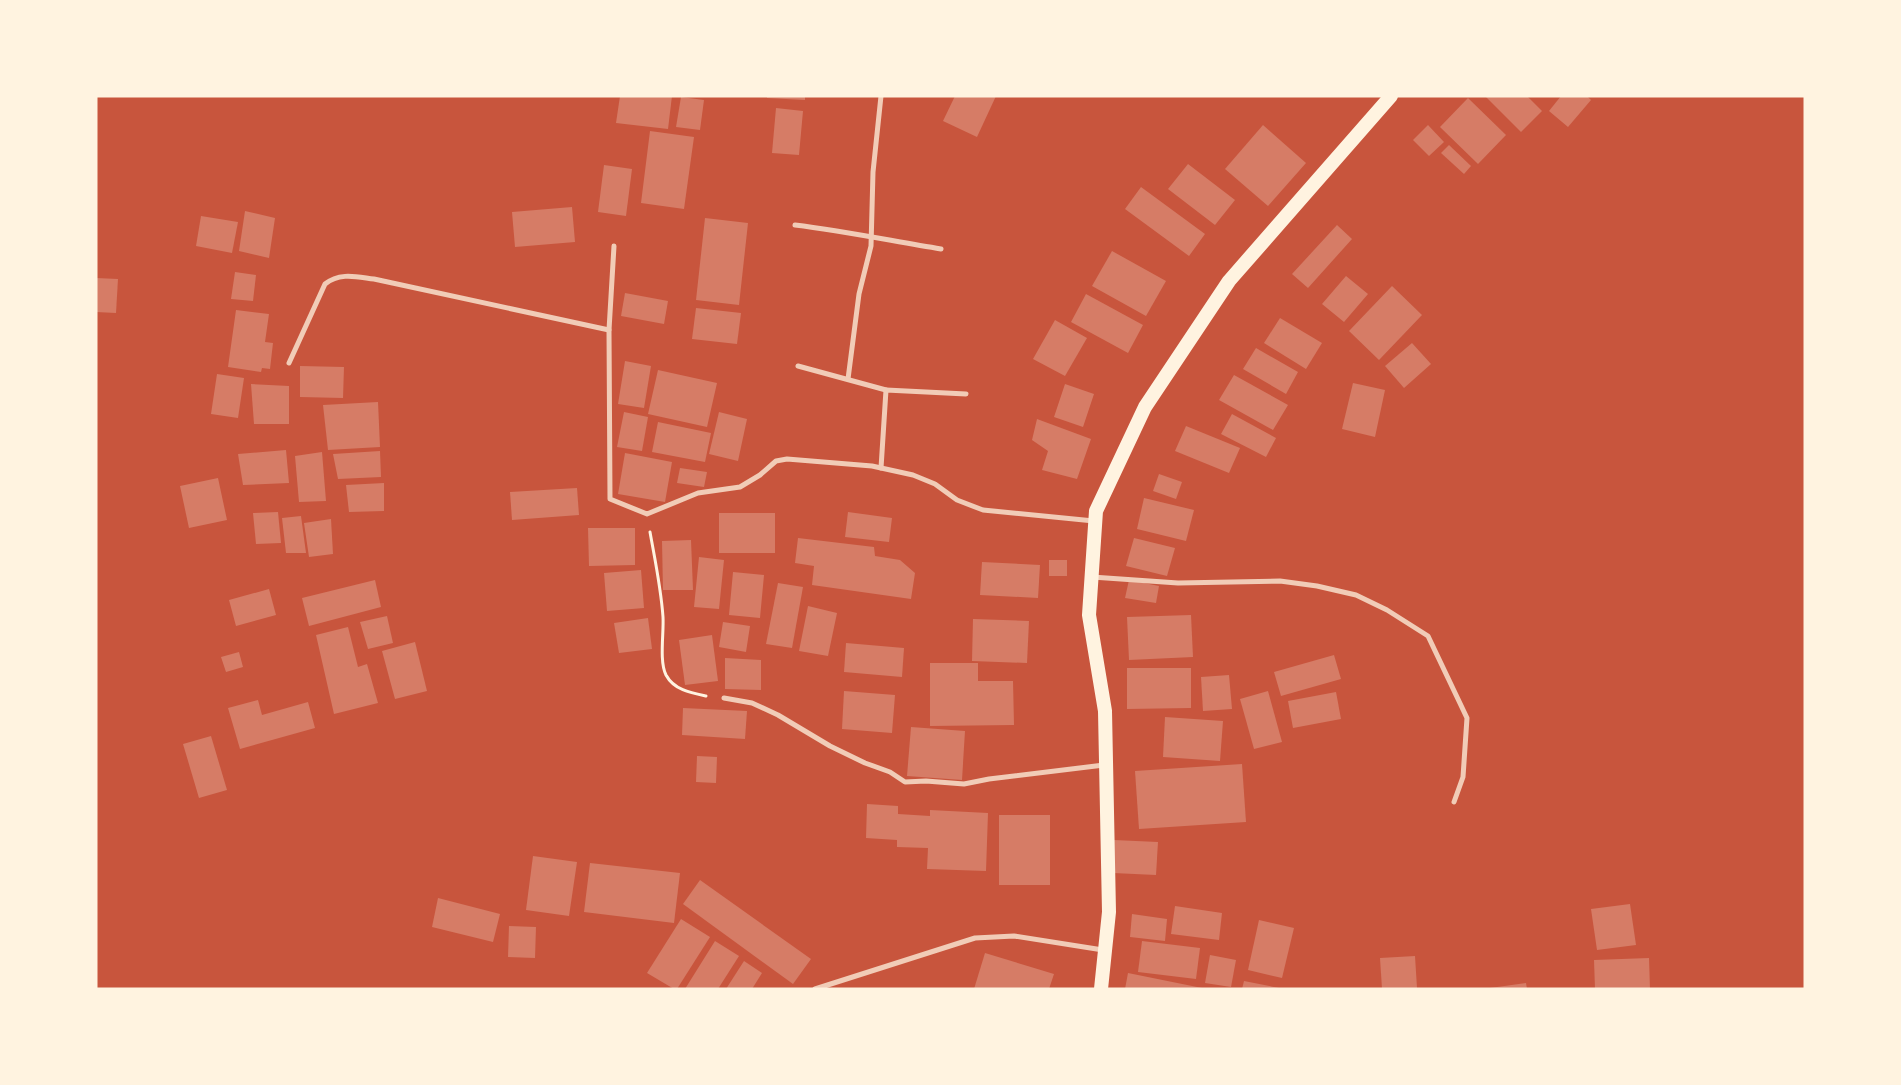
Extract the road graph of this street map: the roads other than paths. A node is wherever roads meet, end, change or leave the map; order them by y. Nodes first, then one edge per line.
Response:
1 (881, 96) edge
2 (1391, 96) edge
3 (795, 225) dead end
4 (871, 237) junction
5 (614, 246) dead end
6 (941, 249) dead end
7 (609, 330) junction
8 (288, 363) dead end
9 (798, 366) dead end
10 (848, 379) junction
11 (886, 390) junction
12 (966, 394) dead end
13 (881, 468) junction
14 (1095, 521) junction
15 (1092, 577) junction
16 (724, 698) road end
17 (1107, 764) junction
18 (1454, 802) dead end
19 (1106, 950) junction
20 (815, 989) edge
21 (1101, 989) edge

1 - 4 street
2 - 14 highway
3 - 4 street
4 - 6 street
4 - 10 street
5 - 7 street
7 - 8 street
7 - 13 street
9 - 10 street
10 - 11 street
11 - 12 street
11 - 13 street
13 - 14 street
14 - 15 highway
15 - 17 highway
15 - 18 street
16 - 17 street
17 - 19 highway
19 - 20 street
19 - 21 highway

